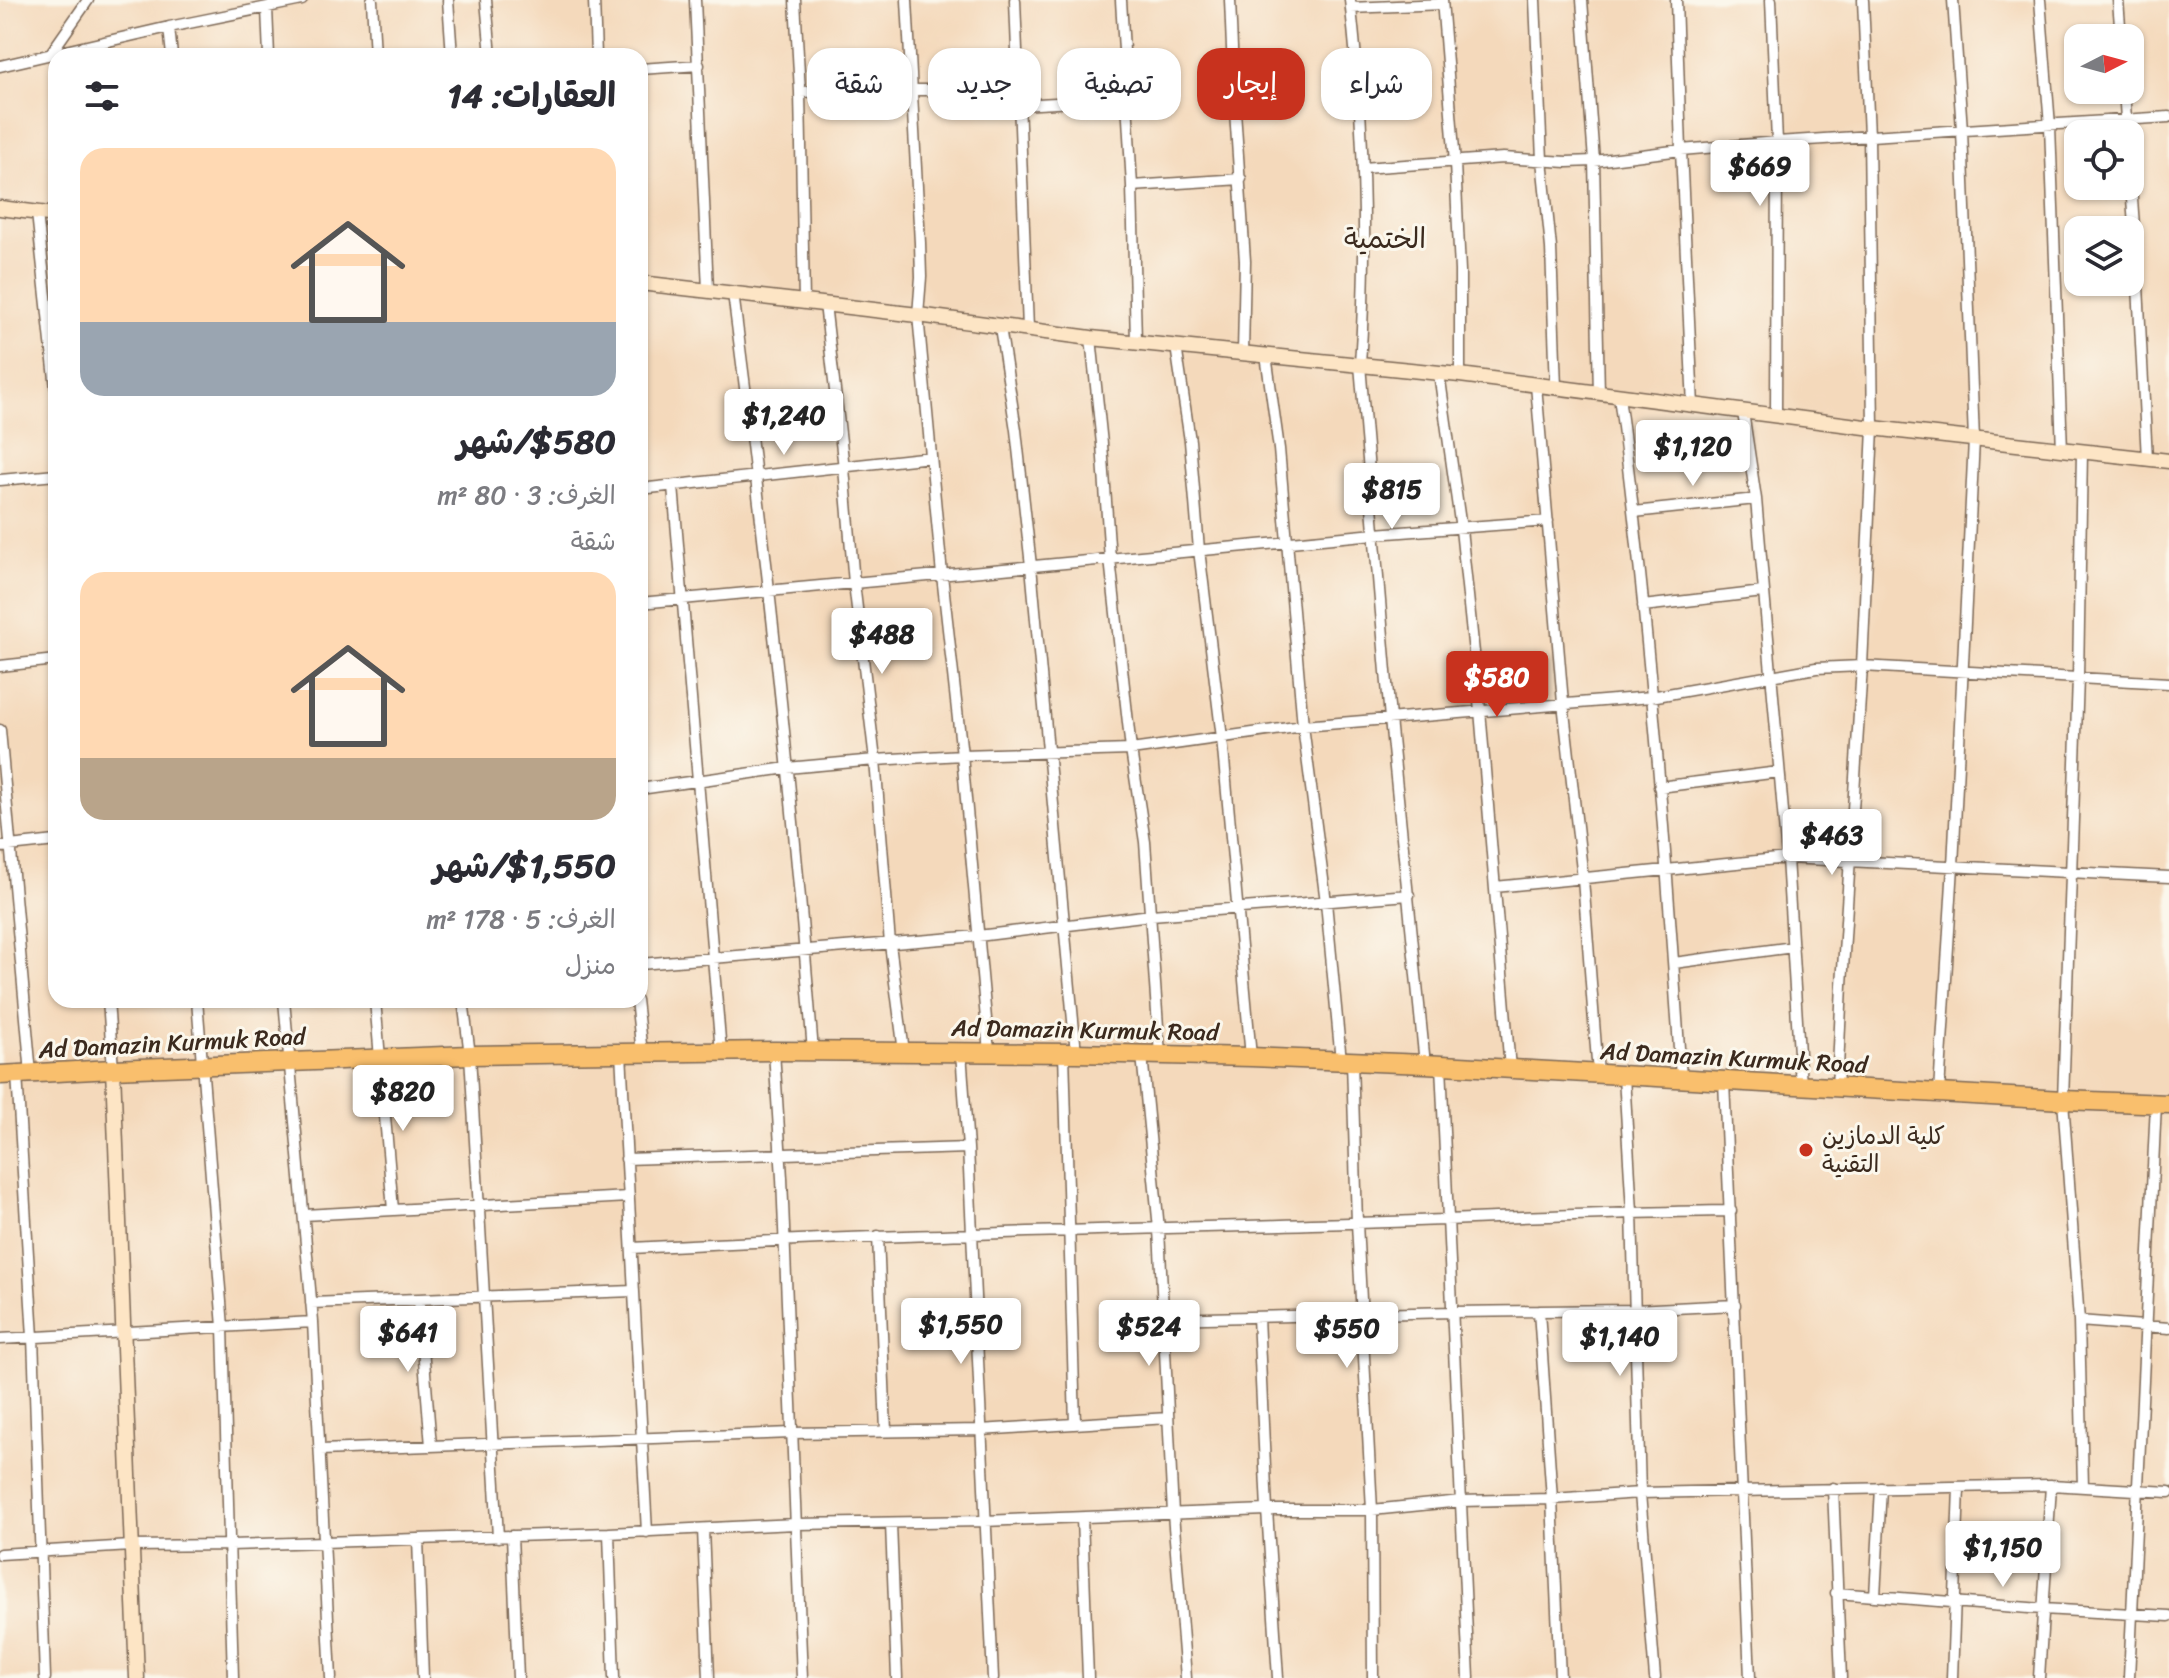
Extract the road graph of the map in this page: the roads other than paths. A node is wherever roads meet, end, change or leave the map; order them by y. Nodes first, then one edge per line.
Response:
1 (88, 0) edge
2 (302, 0) edge
3 (372, 0) edge
4 (448, 0) edge
5 (486, 0) edge
6 (594, 0) edge
7 (695, 0) edge
8 (795, 0) edge
9 (907, 0) edge
10 (1015, 0) edge
11 (1121, 0) edge
12 (1230, 0) edge
13 (1535, 0) edge
14 (1582, 0) edge
15 (1676, 0) edge
16 (1771, 0) edge
17 (1863, 0) edge
18 (1953, 0) edge
19 (2040, 0) edge
20 (2118, 0) edge
21 (286, 2) edge
22 (1442, 2) edge
23 (1351, 4) edge
24 (267, 8) junction
25 (2120, 24) edge
26 (169, 27) junction
27 (54, 48) edge
28 (93, 48) edge
29 (171, 48) edge
30 (269, 48) edge
31 (375, 48) edge
32 (451, 48) edge
33 (490, 48) edge
34 (596, 48) edge
35 (910, 48) edge
36 (1017, 48) edge
37 (1124, 48) edge
38 (48, 54) edge
39 (699, 65) junction
40 (0, 66) edge
41 (648, 68) edge
42 (912, 91) joint
43 (928, 91) edge
44 (800, 92) junction
45 (807, 92) edge
46 (2125, 104) edge
47 (2169, 117) edge
48 (2126, 119) junction
49 (1021, 120) edge
50 (1129, 120) edge
51 (2050, 126) junction
52 (1962, 130) junction
53 (1869, 136) junction
54 (1777, 142) junction
55 (1681, 150) junction
56 (1542, 160) junction
57 (1594, 161) junction
58 (1455, 163) junction
59 (1363, 168) junction
60 (1241, 179) junction
61 (1132, 186) junction
62 (2132, 200) edge
63 (0, 208) edge
64 (37, 213) junction
65 (48, 214) edge
66 (648, 284) edge
67 (708, 290) junction
68 (733, 293) junction
69 (804, 302) junction
70 (825, 304) junction
71 (48, 314) edge
72 (918, 315) junction
73 (1000, 327) junction
74 (1028, 329) junction
75 (1091, 338) junction
76 (1136, 341) junction
77 (1176, 346) junction
78 (1243, 353) junction
79 (1266, 355) junction
80 (1360, 365) junction
81 (1439, 373) junction
82 (1460, 375) junction
83 (1536, 385) junction
84 (1556, 388) junction
85 (1599, 394) junction
86 (1619, 396) junction
87 (1693, 406) junction
88 (1743, 412) junction
89 (1776, 415) junction
90 (1873, 428) junction
91 (1974, 440) junction
92 (2062, 450) junction
93 (2082, 452) junction
94 (931, 457) junction
95 (2147, 459) junction
96 (2169, 461) edge
97 (844, 468) junction
98 (48, 476) edge
99 (757, 477) junction
100 (0, 480) edge
101 (673, 486) junction
102 (648, 488) edge
103 (1756, 499) junction
104 (1634, 512) junction
105 (1548, 521) junction
106 (1461, 529) junction
107 (1375, 534) junction
108 (1287, 543) junction
109 (1199, 550) junction
110 (1110, 559) junction
111 (1031, 566) junction
112 (942, 575) junction
113 (854, 583) junction
114 (769, 591) junction
115 (1763, 592) junction
116 (683, 599) junction
117 (648, 602) edge
118 (1643, 606) junction
119 (48, 661) edge
120 (0, 666) edge
121 (1862, 666) junction
122 (1963, 671) junction
123 (1770, 677) junction
124 (2078, 678) junction
125 (2169, 683) edge
126 (1651, 697) junction
127 (1563, 703) junction
128 (1480, 710) junction
129 (1390, 719) junction
130 (1303, 726) junction
131 (0, 730) edge
132 (1222, 738) junction
133 (1131, 750) junction
134 (1048, 752) junction
135 (962, 755) junction
136 (875, 760) junction
137 (787, 768) junction
138 (1779, 772) junction
139 (699, 781) junction
140 (1659, 787) junction
141 (648, 788) edge
142 (48, 842) edge
143 (5, 847) edge
144 (1787, 858) junction
145 (1850, 861) junction
146 (1953, 866) junction
147 (1667, 869) junction
148 (2071, 873) junction
149 (2169, 877) edge
150 (1583, 879) junction
151 (1495, 887) junction
152 (1409, 895) junction
153 (1326, 902) junction
154 (1237, 909) junction
155 (1151, 915) junction
156 (1064, 927) junction
157 (978, 936) junction
158 (890, 944) junction
159 (1793, 947) junction
160 (805, 951) junction
161 (714, 958) junction
162 (648, 963) edge
163 (1674, 963) junction
164 (109, 1008) edge
165 (198, 1008) edge
166 (285, 1008) edge
167 (376, 1008) edge
168 (464, 1008) edge
169 (637, 1008) edge
170 (774, 1051) junction
171 (721, 1052) junction
172 (813, 1052) junction
173 (904, 1052) junction
174 (961, 1052) junction
175 (989, 1052) junction
176 (621, 1053) junction
177 (642, 1053) junction
178 (1070, 1053) junction
179 (470, 1055) junction
180 (1151, 1055) junction
181 (1251, 1057) junction
182 (379, 1059) junction
183 (1347, 1061) junction
184 (290, 1062) junction
185 (1433, 1064) junction
186 (202, 1065) junction
187 (113, 1069) junction
188 (1510, 1069) junction
189 (1598, 1074) junction
190 (16, 1075) edge
191 (1624, 1076) junction
192 (1681, 1078) junction
193 (1724, 1081) junction
194 (1801, 1086) junction
195 (1837, 1088) junction
196 (1939, 1092) junction
197 (2063, 1100) junction
198 (2163, 1104) edge
199 (968, 1148) junction
200 (781, 1154) junction
201 (626, 1159) junction
202 (628, 1197) junction
203 (479, 1205) junction
204 (393, 1210) junction
205 (1731, 1211) junction
206 (1632, 1212) junction
207 (304, 1215) junction
208 (1449, 1221) junction
209 (1357, 1223) junction
210 (1159, 1229) junction
211 (1071, 1230) junction
212 (972, 1232) junction
213 (878, 1236) junction
214 (784, 1240) junction
215 (632, 1248) junction
216 (634, 1291) junction
217 (484, 1297) junction
218 (419, 1299) junction
219 (311, 1303) junction
220 (1735, 1305) junction
221 (1634, 1310) junction
222 (1539, 1311) junction
223 (1453, 1312) junction
224 (1361, 1314) junction
225 (1258, 1317) junction
226 (1164, 1319) junction
227 (2079, 1321) junction
228 (313, 1322) junction
229 (2146, 1325) junction
230 (223, 1327) junction
231 (2169, 1328) edge
232 (123, 1333) junction
233 (33, 1337) junction
234 (0, 1339) edge
235 (1168, 1418) junction
236 (1075, 1424) junction
237 (980, 1430) junction
238 (886, 1431) junction
239 (792, 1433) junction
240 (643, 1438) junction
241 (492, 1444) junction
242 (431, 1446) junction
243 (320, 1450) junction
244 (2051, 1485) junction
245 (1959, 1487) junction
246 (2083, 1487) junction
247 (1833, 1488) junction
248 (1881, 1488) junction
249 (1743, 1490) junction
250 (2137, 1491) junction
251 (2169, 1492) edge
252 (1640, 1493) junction
253 (1552, 1499) junction
254 (1461, 1501) junction
255 (1267, 1510) junction
256 (1372, 1510) junction
257 (1173, 1514) junction
258 (1082, 1518) junction
259 (984, 1521) junction
260 (796, 1524) junction
261 (891, 1524) junction
262 (703, 1529) junction
263 (647, 1532) junction
264 (609, 1533) junction
265 (512, 1536) junction
266 (498, 1537) junction
267 (418, 1539) junction
268 (325, 1541) junction
269 (230, 1545) junction
270 (131, 1546) junction
271 (40, 1551) junction
272 (0, 1554) edge
273 (1836, 1593) junction
274 (1875, 1596) junction
275 (1955, 1601) junction
276 (2042, 1609) junction
277 (2131, 1614) junction
278 (2169, 1616) edge
279 (45, 1678) edge
280 (137, 1678) edge
281 (233, 1678) edge
282 (331, 1678) edge
283 (423, 1678) edge
284 (518, 1678) edge
285 (614, 1678) edge
286 (709, 1678) edge
287 (802, 1678) edge
288 (897, 1678) edge
289 (993, 1678) edge
290 (1088, 1678) edge
291 (1186, 1678) edge
292 (1278, 1678) edge
293 (1373, 1678) edge
294 (1469, 1678) edge
295 (1560, 1678) edge
296 (1655, 1678) edge
297 (1750, 1678) edge
298 (1841, 1678) edge
299 (1952, 1678) edge
300 (2039, 1678) edge
301 (2129, 1678) edge

1 - 27 street
2 - 21 street
3 - 31 street
4 - 32 street
5 - 33 street
6 - 34 street
7 - 39 street
8 - 44 street
9 - 35 street
10 - 36 street
11 - 37 street
12 - 60 street
13 - 56 street
14 - 57 street
15 - 55 street
16 - 54 street
17 - 53 street
18 - 52 street
19 - 51 street
20 - 25 street
21 - 24 street
22 - 23 street
22 - 58 street
23 - 59 street
24 - 26 street
24 - 30 street
26 - 28 street
26 - 29 street
38 - 40 street
39 - 41 street
39 - 67 street
42 - 43 street
42 - 72 street
44 - 45 street
44 - 69 street
46 - 48 street
47 - 48 street
48 - 51 street
49 - 74 street
50 - 61 street
51 - 52 street
51 - 92 street
52 - 53 street
52 - 91 street
53 - 54 street
53 - 90 street
54 - 55 street
54 - 89 street
55 - 57 street
55 - 87 street
56 - 57 street
56 - 58 street
56 - 84 street
57 - 85 street
58 - 59 street
58 - 82 street
59 - 80 street
60 - 61 street
60 - 78 street
61 - 76 street
62 - 95 street
63 - 64 street
64 - 65 street
64 - 71 street
66 - 67 street
67 - 68 street
68 - 69 street
68 - 99 street
69 - 70 street
70 - 72 street
70 - 97 street
72 - 73 street
72 - 94 street
73 - 74 street
73 - 111 street
74 - 75 street
75 - 76 street
75 - 110 street
76 - 77 street
77 - 78 street
77 - 109 street
78 - 79 street
79 - 80 street
79 - 108 street
80 - 81 street
80 - 107 street
81 - 82 street
81 - 106 street
82 - 83 street
83 - 84 street
83 - 105 street
84 - 85 street
85 - 86 street
86 - 87 street
86 - 104 street
87 - 88 street
88 - 89 street
88 - 103 street
89 - 90 street
90 - 91 street
90 - 121 street
91 - 92 street
91 - 122 street
92 - 93 street
93 - 95 street
93 - 124 street
94 - 97 street
94 - 112 street
95 - 96 street
97 - 99 street
97 - 113 street
98 - 100 street
99 - 101 street
99 - 114 street
101 - 102 street
101 - 116 street
103 - 104 street
103 - 115 street
104 - 118 street
105 - 106 street
105 - 127 street
106 - 107 street
106 - 128 street
107 - 108 street
107 - 129 street
108 - 109 street
108 - 130 street
109 - 110 street
109 - 132 street
110 - 111 street
110 - 133 street
111 - 112 street
111 - 134 street
112 - 113 street
112 - 135 street
113 - 114 street
113 - 136 street
114 - 116 street
114 - 137 street
115 - 118 street
115 - 123 street
116 - 117 street
116 - 139 street
118 - 126 street
119 - 120 street
121 - 122 street
121 - 123 street
121 - 145 street
122 - 124 street
122 - 146 street
123 - 126 street
123 - 138 street
124 - 125 street
124 - 148 street
126 - 127 street
126 - 140 street
127 - 128 street
127 - 150 street
128 - 129 street
128 - 151 street
129 - 130 street
129 - 152 street
130 - 132 street
130 - 153 street
131 - 143 street
132 - 133 street
132 - 154 street
133 - 134 street
133 - 155 street
134 - 135 street
134 - 156 street
135 - 136 street
135 - 157 street
136 - 137 street
136 - 158 street
137 - 139 street
137 - 160 street
138 - 140 street
138 - 144 street
139 - 141 street
139 - 161 street
140 - 147 street
142 - 143 street
143 - 190 street
144 - 145 street
144 - 147 street
144 - 159 street
145 - 146 street
145 - 195 street
146 - 148 street
146 - 196 street
147 - 150 street
147 - 163 street
148 - 149 street
148 - 197 street
150 - 151 street
150 - 189 street
151 - 188 street
152 - 153 street
152 - 185 street
153 - 154 street
153 - 183 street
154 - 155 street
154 - 181 street
155 - 156 street
155 - 180 street
156 - 157 street
156 - 178 street
157 - 158 street
157 - 175 street
158 - 160 street
158 - 173 street
159 - 163 street
159 - 194 street
160 - 161 street
160 - 172 street
161 - 162 street
161 - 171 street
163 - 192 street
164 - 187 street
165 - 186 street
166 - 184 street
167 - 182 street
168 - 179 street
169 - 177 street
170 - 171 highway, Ad Damazin Kurmuk Road
170 - 172 highway, Ad Damazin Kurmuk Road
170 - 200 street
171 - 177 highway, Ad Damazin Kurmuk Road
172 - 173 highway, Ad Damazin Kurmuk Road
173 - 174 highway, Ad Damazin Kurmuk Road
174 - 175 highway, Ad Damazin Kurmuk Road
174 - 199 street
175 - 178 highway, Ad Damazin Kurmuk Road
176 - 177 highway, Ad Damazin Kurmuk Road
176 - 179 highway, Ad Damazin Kurmuk Road
176 - 201 street
178 - 180 highway, Ad Damazin Kurmuk Road
178 - 211 street
179 - 182 highway, Ad Damazin Kurmuk Road
179 - 203 street
180 - 181 highway, Ad Damazin Kurmuk Road
180 - 210 street
181 - 183 highway, Ad Damazin Kurmuk Road
182 - 184 highway, Ad Damazin Kurmuk Road
182 - 204 street
183 - 185 highway, Ad Damazin Kurmuk Road
183 - 209 street
184 - 186 highway, Ad Damazin Kurmuk Road
184 - 207 street
185 - 188 highway, Ad Damazin Kurmuk Road
185 - 208 street
186 - 187 highway, Ad Damazin Kurmuk Road
186 - 230 street
187 - 190 highway, Ad Damazin Kurmuk Road
187 - 232 street
188 - 189 highway, Ad Damazin Kurmuk Road
189 - 191 highway, Ad Damazin Kurmuk Road
190 - 233 street
191 - 192 highway, Ad Damazin Kurmuk Road
191 - 206 street
192 - 193 highway, Ad Damazin Kurmuk Road
193 - 194 highway, Ad Damazin Kurmuk Road
193 - 205 street
194 - 195 highway, Ad Damazin Kurmuk Road
195 - 196 highway, Ad Damazin Kurmuk Road
196 - 197 highway, Ad Damazin Kurmuk Road
197 - 198 highway, Ad Damazin Kurmuk Road
197 - 227 street
198 - 229 street
199 - 200 street
199 - 212 street
200 - 201 street
200 - 214 street
201 - 202 street
202 - 203 street
202 - 215 street
203 - 204 street
203 - 217 street
204 - 207 street
205 - 206 street
205 - 220 street
206 - 208 street
206 - 221 street
207 - 219 street
208 - 209 street
208 - 223 street
209 - 210 street
209 - 224 street
210 - 211 street
210 - 226 street
211 - 212 street
211 - 236 street
212 - 213 street
212 - 237 street
213 - 214 street
213 - 238 street
214 - 215 street
214 - 239 street
215 - 216 street
216 - 217 street
216 - 240 street
217 - 218 street
217 - 241 street
218 - 219 street
218 - 242 street
219 - 228 street
220 - 221 street
220 - 249 street
221 - 222 street
221 - 252 street
222 - 223 street
222 - 253 street
223 - 224 street
223 - 254 street
224 - 225 street
224 - 256 street
225 - 226 street
225 - 255 street
226 - 235 street
227 - 229 street
227 - 246 street
228 - 230 street
228 - 243 street
229 - 231 street
229 - 250 street
230 - 232 street
230 - 269 street
232 - 233 street
232 - 270 street
233 - 234 street
233 - 271 street
235 - 236 street
235 - 257 street
236 - 237 street
237 - 238 street
237 - 259 street
238 - 239 street
239 - 240 street
239 - 260 street
240 - 241 street
240 - 263 street
241 - 242 street
241 - 266 street
242 - 243 street
243 - 268 street
244 - 245 street
244 - 246 street
244 - 276 street
245 - 248 street
245 - 275 street
246 - 250 street
247 - 248 street
247 - 249 street
247 - 273 street
248 - 274 street
249 - 252 street
249 - 297 street
250 - 251 street
250 - 277 street
252 - 253 street
252 - 296 street
253 - 254 street
253 - 295 street
254 - 256 street
254 - 294 street
255 - 256 street
255 - 257 street
255 - 292 street
256 - 293 street
257 - 258 street
257 - 291 street
258 - 259 street
258 - 290 street
259 - 261 street
259 - 289 street
260 - 261 street
260 - 262 street
260 - 287 street
261 - 288 street
262 - 263 street
262 - 286 street
263 - 264 street
264 - 265 street
264 - 285 street
265 - 266 street
265 - 284 street
266 - 267 street
267 - 268 street
267 - 283 street
268 - 269 street
268 - 282 street
269 - 270 street
269 - 281 street
270 - 271 street
270 - 280 street
271 - 272 street
271 - 279 street
273 - 274 street
273 - 298 street
274 - 275 street
275 - 276 street
275 - 299 street
276 - 277 street
276 - 300 street
277 - 278 street
277 - 301 street

